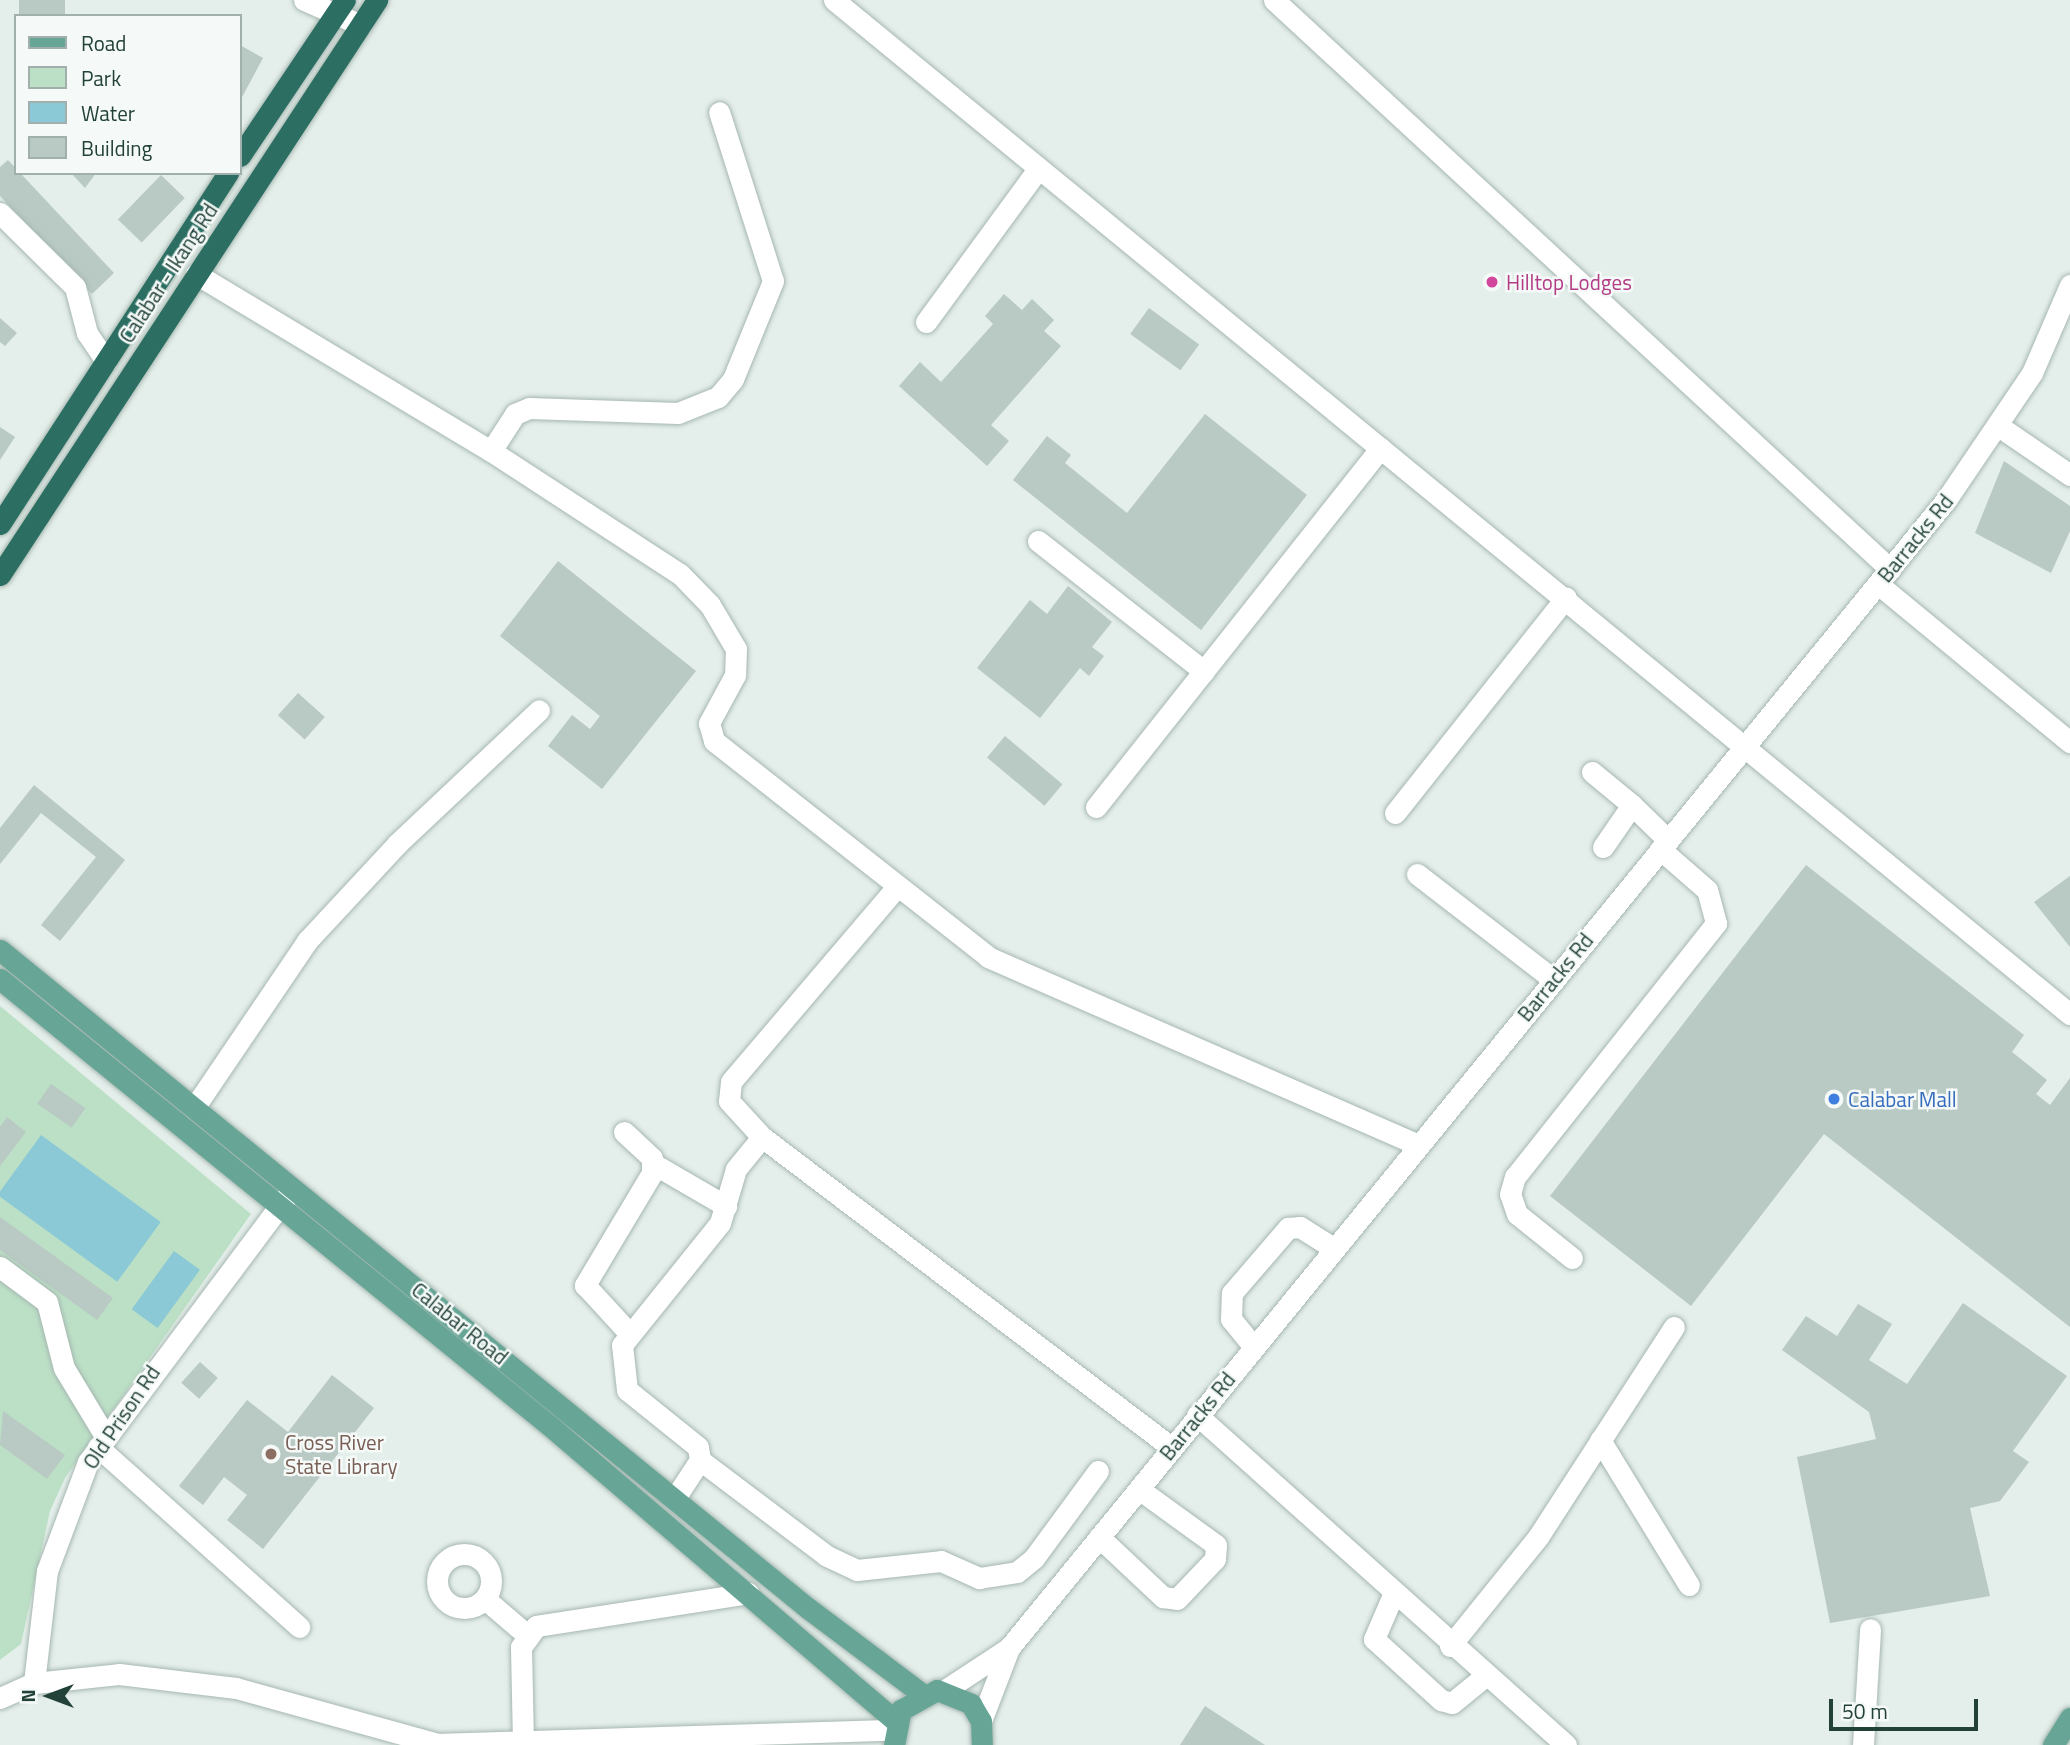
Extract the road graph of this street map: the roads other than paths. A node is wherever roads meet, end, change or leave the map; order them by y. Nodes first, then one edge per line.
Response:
1 (304, 0) edge
2 (377, 0) edge
3 (1275, 0) edge
4 (847, 4) edge
5 (341, 6) edge
6 (361, 25) junction
7 (719, 112) dead end
8 (242, 153) edge
9 (1038, 169) junction
10 (227, 175) edge
11 (0, 213) edge
12 (196, 274) junction
13 (2070, 285) edge
14 (926, 322) dead end
15 (106, 361) junction
16 (2000, 427) junction
17 (1381, 448) junction
18 (491, 451) junction
19 (2070, 475) edge
20 (0, 524) edge
21 (1038, 541) dead end
22 (0, 575) edge
23 (1884, 576) junction
24 (1566, 597) junction
25 (1204, 671) junction
26 (539, 710) dead end
27 (1746, 742) junction
28 (2070, 743) edge
29 (1592, 772) dead end
30 (1632, 805) junction
31 (1096, 807) dead end
32 (1395, 813) dead end
33 (1663, 844) junction
34 (1603, 847) dead end
35 (1417, 874) dead end
36 (895, 889) junction
37 (0, 950) edge
38 (0, 979) edge
39 (1553, 979) junction
40 (2070, 1014) edge
41 (194, 1108) junction
42 (624, 1132) dead end
43 (762, 1137) junction
44 (1418, 1145) junction
45 (652, 1163) junction
46 (292, 1189) junction
47 (726, 1206) junction
48 (275, 1207) junction
49 (1335, 1249) junction
50 (1572, 1258) dead end
51 (0, 1267) edge
52 (1674, 1327) dead end
53 (629, 1333) junction
54 (1253, 1346) junction
55 (1197, 1415) junction
56 (1600, 1440) junction
57 (101, 1441) junction
58 (1171, 1447) junction
59 (700, 1460) junction
60 (1098, 1471) dead end
61 (1139, 1489) junction
62 (675, 1498) junction
63 (1099, 1536) junction
64 (1689, 1585) dead end
65 (748, 1593) junction
66 (1394, 1595) junction
67 (485, 1600) dead end
68 (299, 1627) dead end
69 (1870, 1629) dead end
70 (527, 1634) junction
71 (1450, 1646) junction
72 (1009, 1648) junction
73 (1485, 1676) junction
74 (34, 1683) junction
75 (945, 1690) junction
76 (921, 1693) junction
77 (0, 1698) edge
78 (2070, 1718) edge
79 (894, 1732) edge
80 (983, 1738) edge
81 (720, 1739) edge
82 (577, 1743) edge
83 (523, 1744) edge
84 (1566, 1745) edge
85 (1863, 1745) edge
86 (2053, 1745) edge

1 - 5 street
2 - 6 highway, Calabar - Ikang Rd
3 - 23 street
4 - 9 street
5 - 6 street
5 - 8 highway
6 - 12 highway, Calabar - Ikang Rd
7 - 18 street
9 - 14 street
9 - 17 street
10 - 15 highway, Calabar - Ikang Rd
11 - 15 street
12 - 18 street
12 - 22 highway, Calabar - Ikang Rd
13 - 16 street, Barracks Rd
15 - 20 highway, Calabar - Ikang Rd
16 - 19 street
16 - 23 street, Barracks Rd
17 - 24 street
17 - 25 street
18 - 36 street
21 - 25 street
23 - 27 street, Barracks Rd
23 - 28 street
24 - 27 street
24 - 32 street
25 - 31 street
26 - 41 street
27 - 33 street, Barracks Rd
27 - 40 street
29 - 30 street
30 - 33 street
30 - 34 street
33 - 39 street, Barracks Rd
33 - 50 street
35 - 39 street
36 - 43 street
36 - 44 street
37 - 41 main road, Calabar Road
38 - 48 main road, Calabar Road
39 - 44 street, Barracks Rd
41 - 46 main road, Calabar Road
42 - 45 street
43 - 47 street
43 - 58 street
44 - 49 street, Barracks Rd
45 - 47 street
45 - 53 street
46 - 48 street, Old Prison Rd
46 - 62 main road, Calabar Road
47 - 53 street
48 - 57 street, Old Prison Rd
48 - 65 main road, Calabar Road
49 - 54 street, Barracks Rd
49 - 54 street
51 - 57 street
52 - 56 street
53 - 59 street
54 - 55 street, Barracks Rd
55 - 58 street, Barracks Rd
55 - 66 street
56 - 64 street
56 - 71 street
57 - 68 street
57 - 74 street, Old Prison Rd
58 - 61 street, Barracks Rd
59 - 60 street
59 - 62 street
61 - 63 street, Barracks Rd
61 - 63 street
62 - 76 main road, Calabar Road
63 - 72 street, Barracks Rd
65 - 70 street
65 - 79 main road, Calabar Road
66 - 71 street
66 - 73 street
67 - 70 street
69 - 85 street
70 - 83 street
71 - 73 street
72 - 75 street, Barracks Rd
72 - 80 street, Barracks Rd
73 - 84 street
74 - 77 street
74 - 83 street
75 - 76 main road
75 - 80 main road
76 - 79 main road
78 - 86 main road
79 - 81 street
81 - 82 street
82 - 83 street

